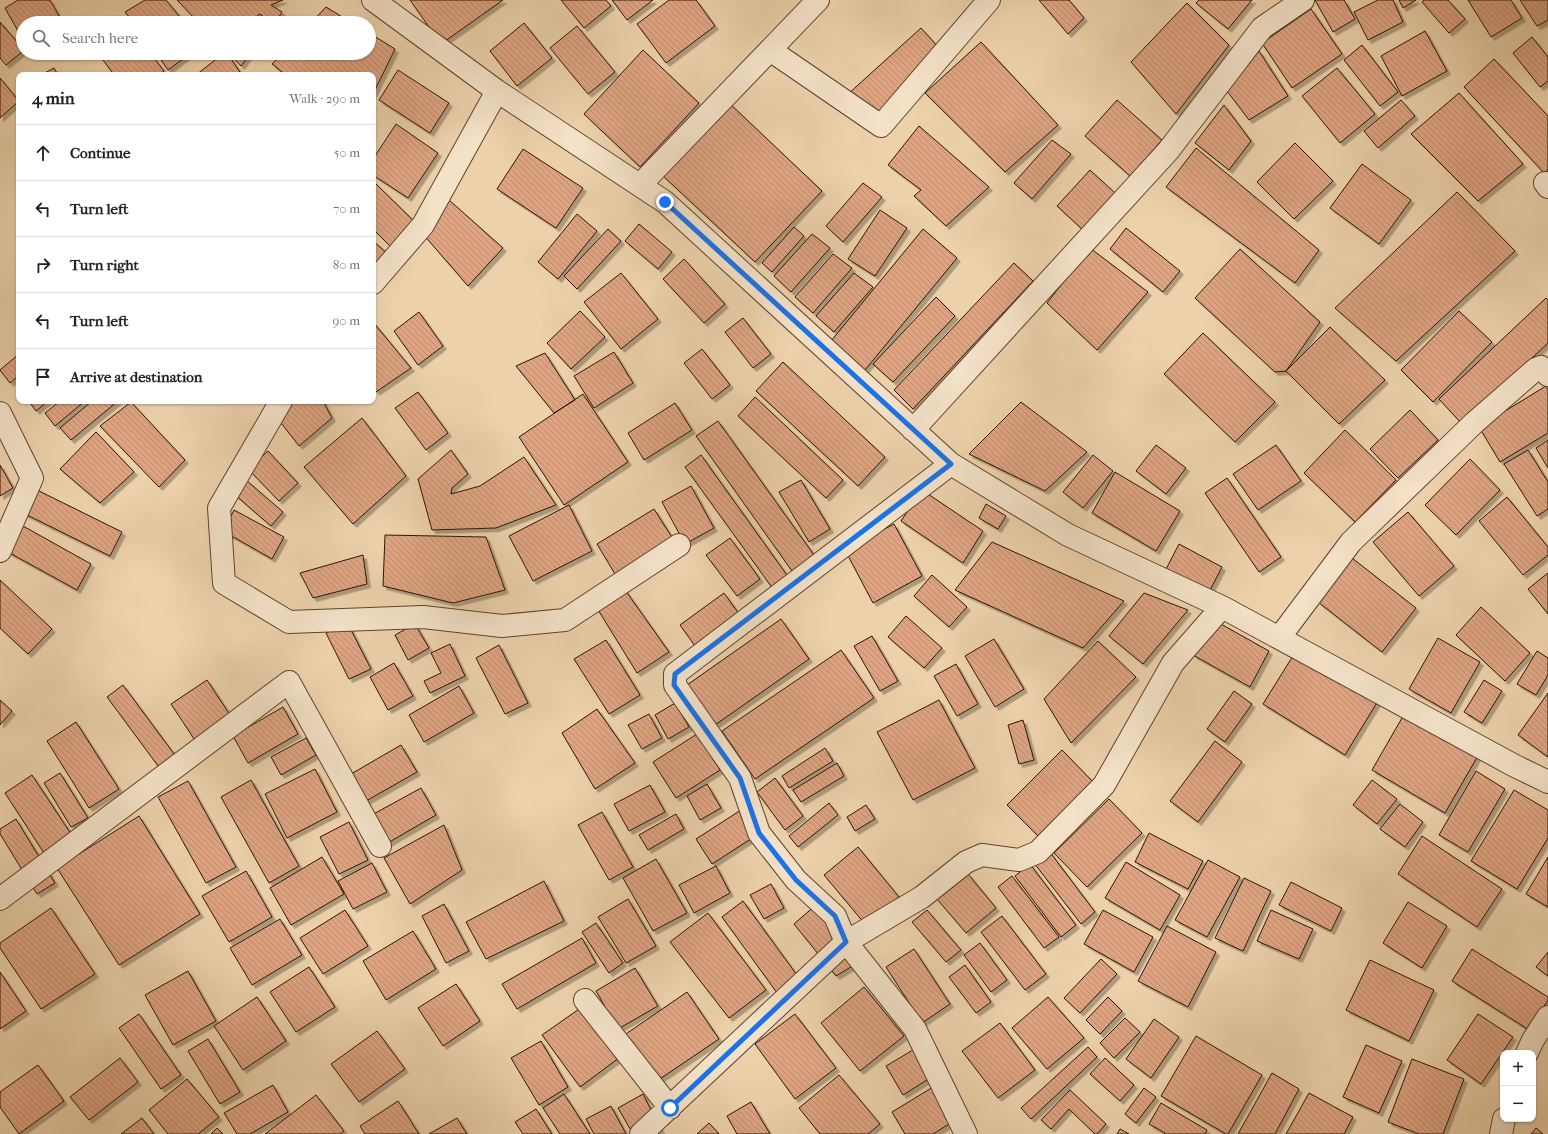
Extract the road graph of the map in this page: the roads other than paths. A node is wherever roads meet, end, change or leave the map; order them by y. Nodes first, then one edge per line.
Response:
1 (373, 0) edge
2 (818, 0) edge
3 (989, 0) edge
4 (1303, 0) edge
5 (770, 50) junction
6 (497, 91) junction
7 (640, 185) junction
8 (376, 280) edge
9 (1548, 375) edge
10 (279, 404) edge
11 (0, 413) edge
12 (913, 430) junction
13 (951, 464) junction
14 (679, 545) dead end
15 (0, 551) edge
16 (1222, 607) junction
17 (1279, 638) junction
18 (1548, 782) edge
19 (380, 846) dead end
20 (0, 900) edge
21 (846, 942) junction
22 (585, 1000) dead end
23 (1548, 1017) edge
24 (1528, 1050) edge
25 (670, 1108) junction
26 (1503, 1122) edge
27 (641, 1134) edge
28 (966, 1134) edge
29 (1501, 1134) edge

1 - 6 street
2 - 5 street
3 - 5 street
4 - 12 street
5 - 7 street
6 - 7 street
6 - 8 street
7 - 12 street
9 - 17 street
10 - 14 street
11 - 15 street
12 - 13 street
13 - 16 street
13 - 21 street
16 - 17 street
16 - 21 street
17 - 18 street
19 - 20 street
21 - 25 street
21 - 28 street
22 - 25 street
23 - 24 street
25 - 27 street
26 - 29 street

